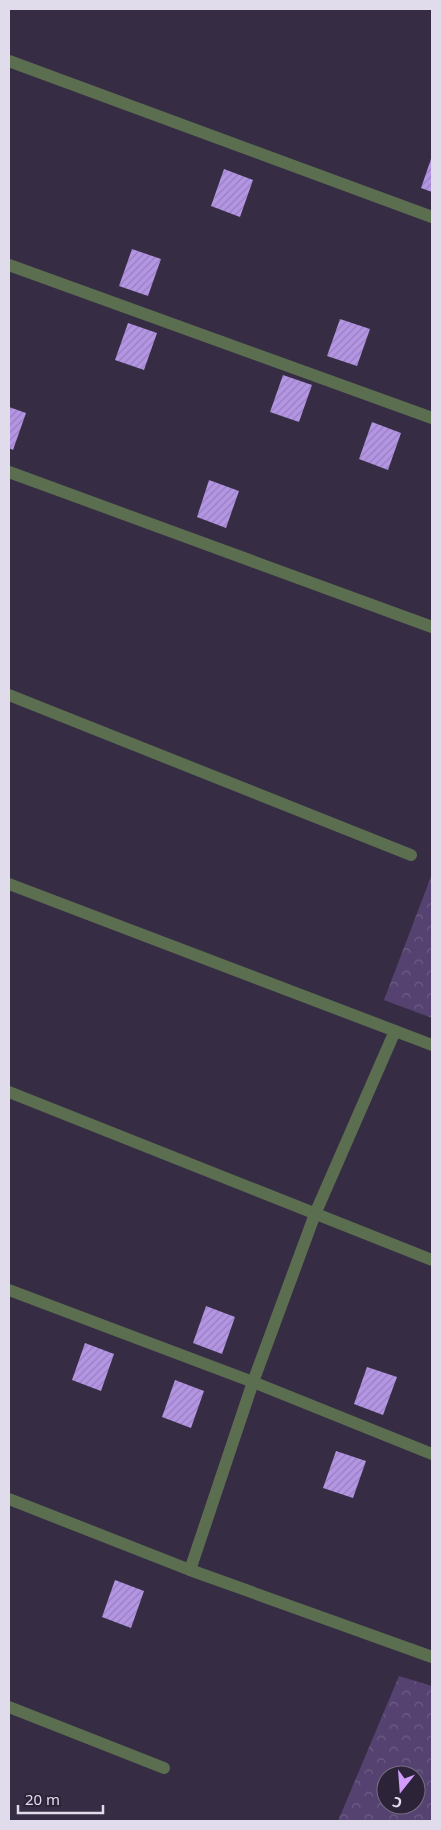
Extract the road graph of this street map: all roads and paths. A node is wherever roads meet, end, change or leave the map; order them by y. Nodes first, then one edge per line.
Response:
1 (9, 61) edge
2 (432, 217) edge
3 (9, 265) edge
4 (432, 418) edge
5 (9, 472) edge
6 (432, 627) edge
7 (9, 694) edge
8 (411, 855) dead end
9 (9, 884) edge
10 (395, 1031) junction
11 (432, 1045) edge
12 (9, 1092) edge
13 (315, 1214) junction
14 (432, 1260) edge
15 (9, 1290) edge
16 (253, 1382) junction
17 (432, 1454) edge
18 (9, 1498) edge
19 (190, 1570) junction
20 (432, 1657) edge
21 (9, 1706) edge
22 (164, 1768) dead end

1 - 2 street
3 - 4 street
5 - 6 street
7 - 8 street
9 - 10 street
10 - 11 street
10 - 13 street
12 - 13 street
13 - 14 street
13 - 16 street
15 - 16 street
16 - 17 street
16 - 19 street
18 - 19 street
19 - 20 street
21 - 22 street

